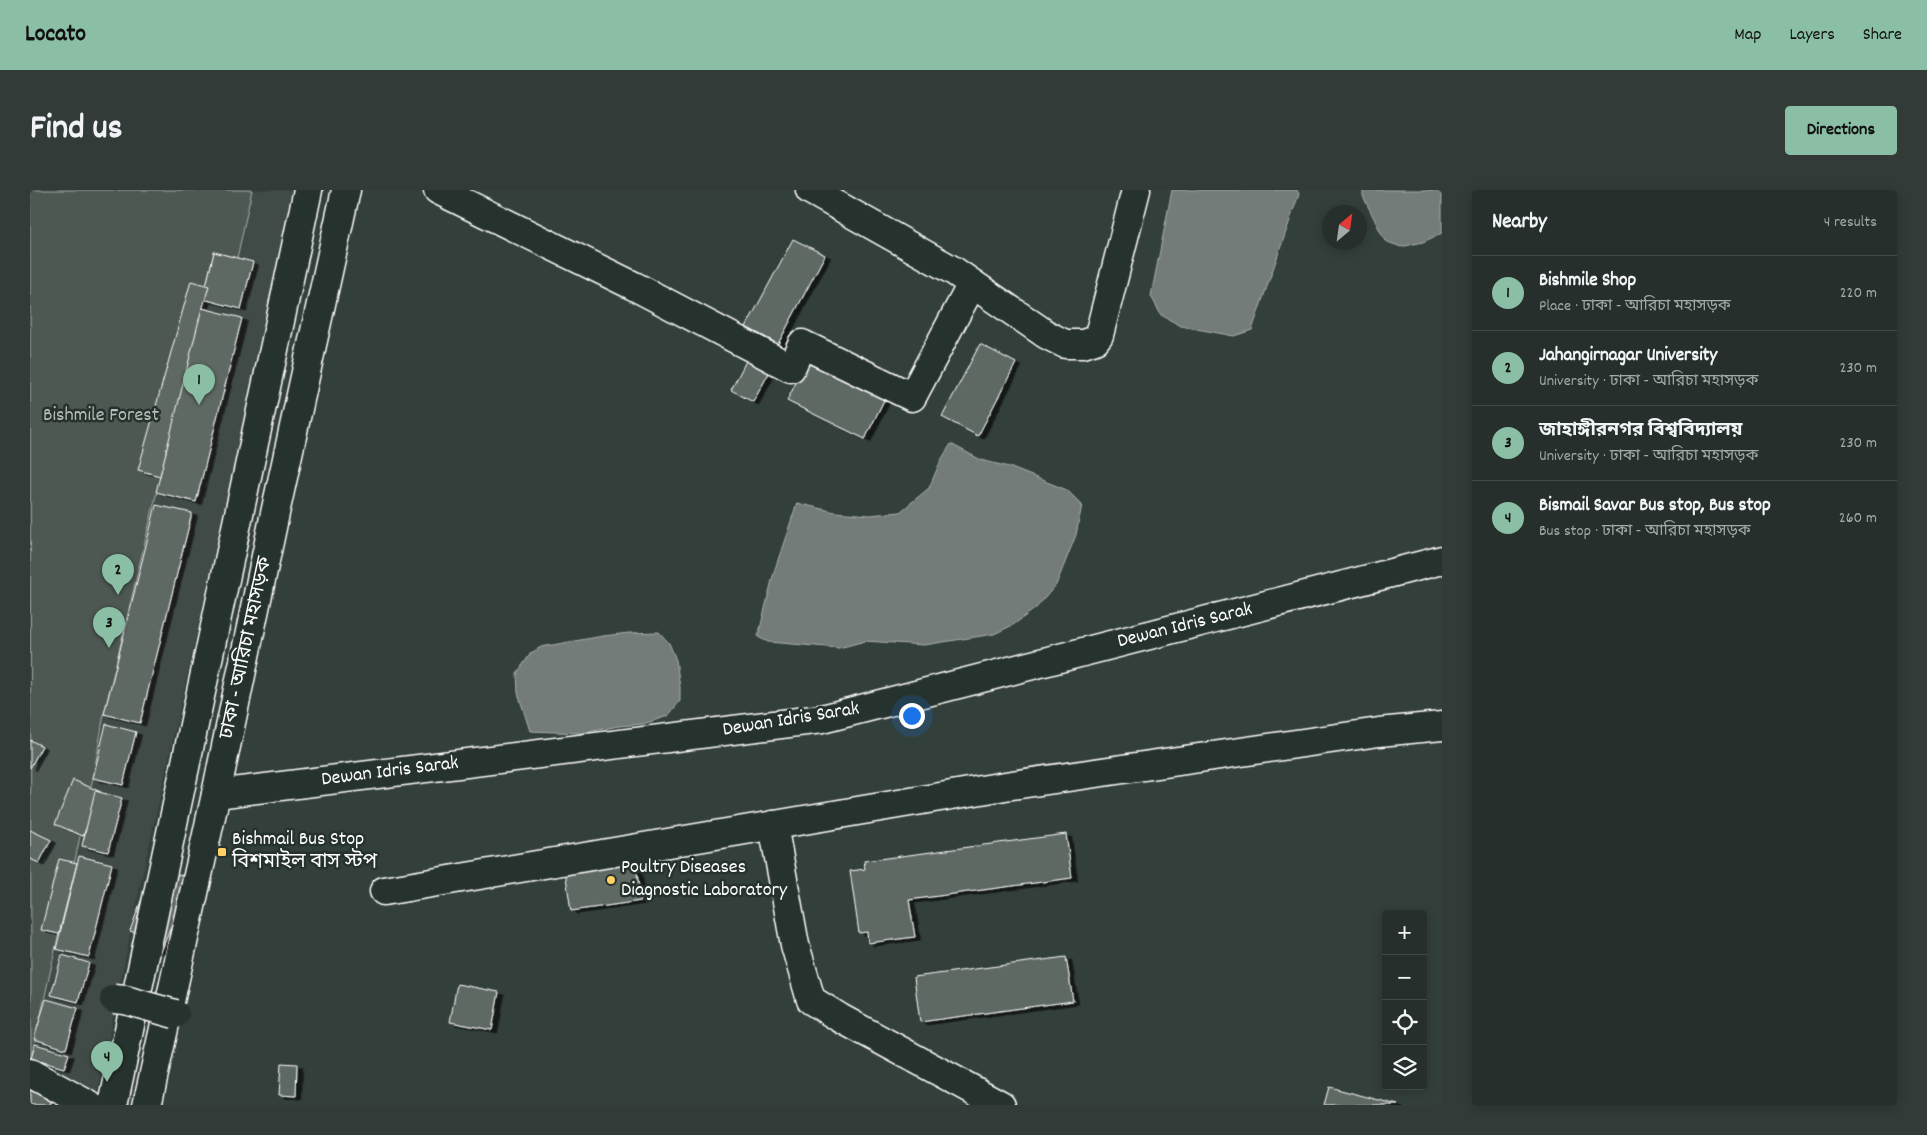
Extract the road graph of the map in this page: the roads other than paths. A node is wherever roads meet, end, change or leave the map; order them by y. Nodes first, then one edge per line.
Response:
1 (308, 190) edge
2 (346, 190) edge
3 (438, 190) edge
4 (810, 190) edge
5 (1136, 190) edge
6 (972, 284) junction
7 (1442, 560) edge
8 (1442, 726) edge
9 (216, 794) junction
10 (773, 825) junction
11 (384, 891) dead end
12 (114, 999) dead end
13 (176, 1014) dead end
14 (30, 1073) edge
15 (89, 1105) edge
16 (113, 1105) edge
17 (146, 1105) edge
18 (1001, 1105) edge

1 - 16 main road, ঢাকা - আরিচা মহাসড়ক
2 - 9 main road, ঢাকা - আরিচা মহাসড়ক
3 - 6 main road
4 - 6 main road
5 - 6 main road
7 - 9 main road, Dewan Idris Sarak
8 - 10 main road
9 - 17 main road, ঢাকা - আরিচা মহাসড়ক
10 - 11 main road
10 - 18 main road
12 - 13 main road, bridge
14 - 15 main road

